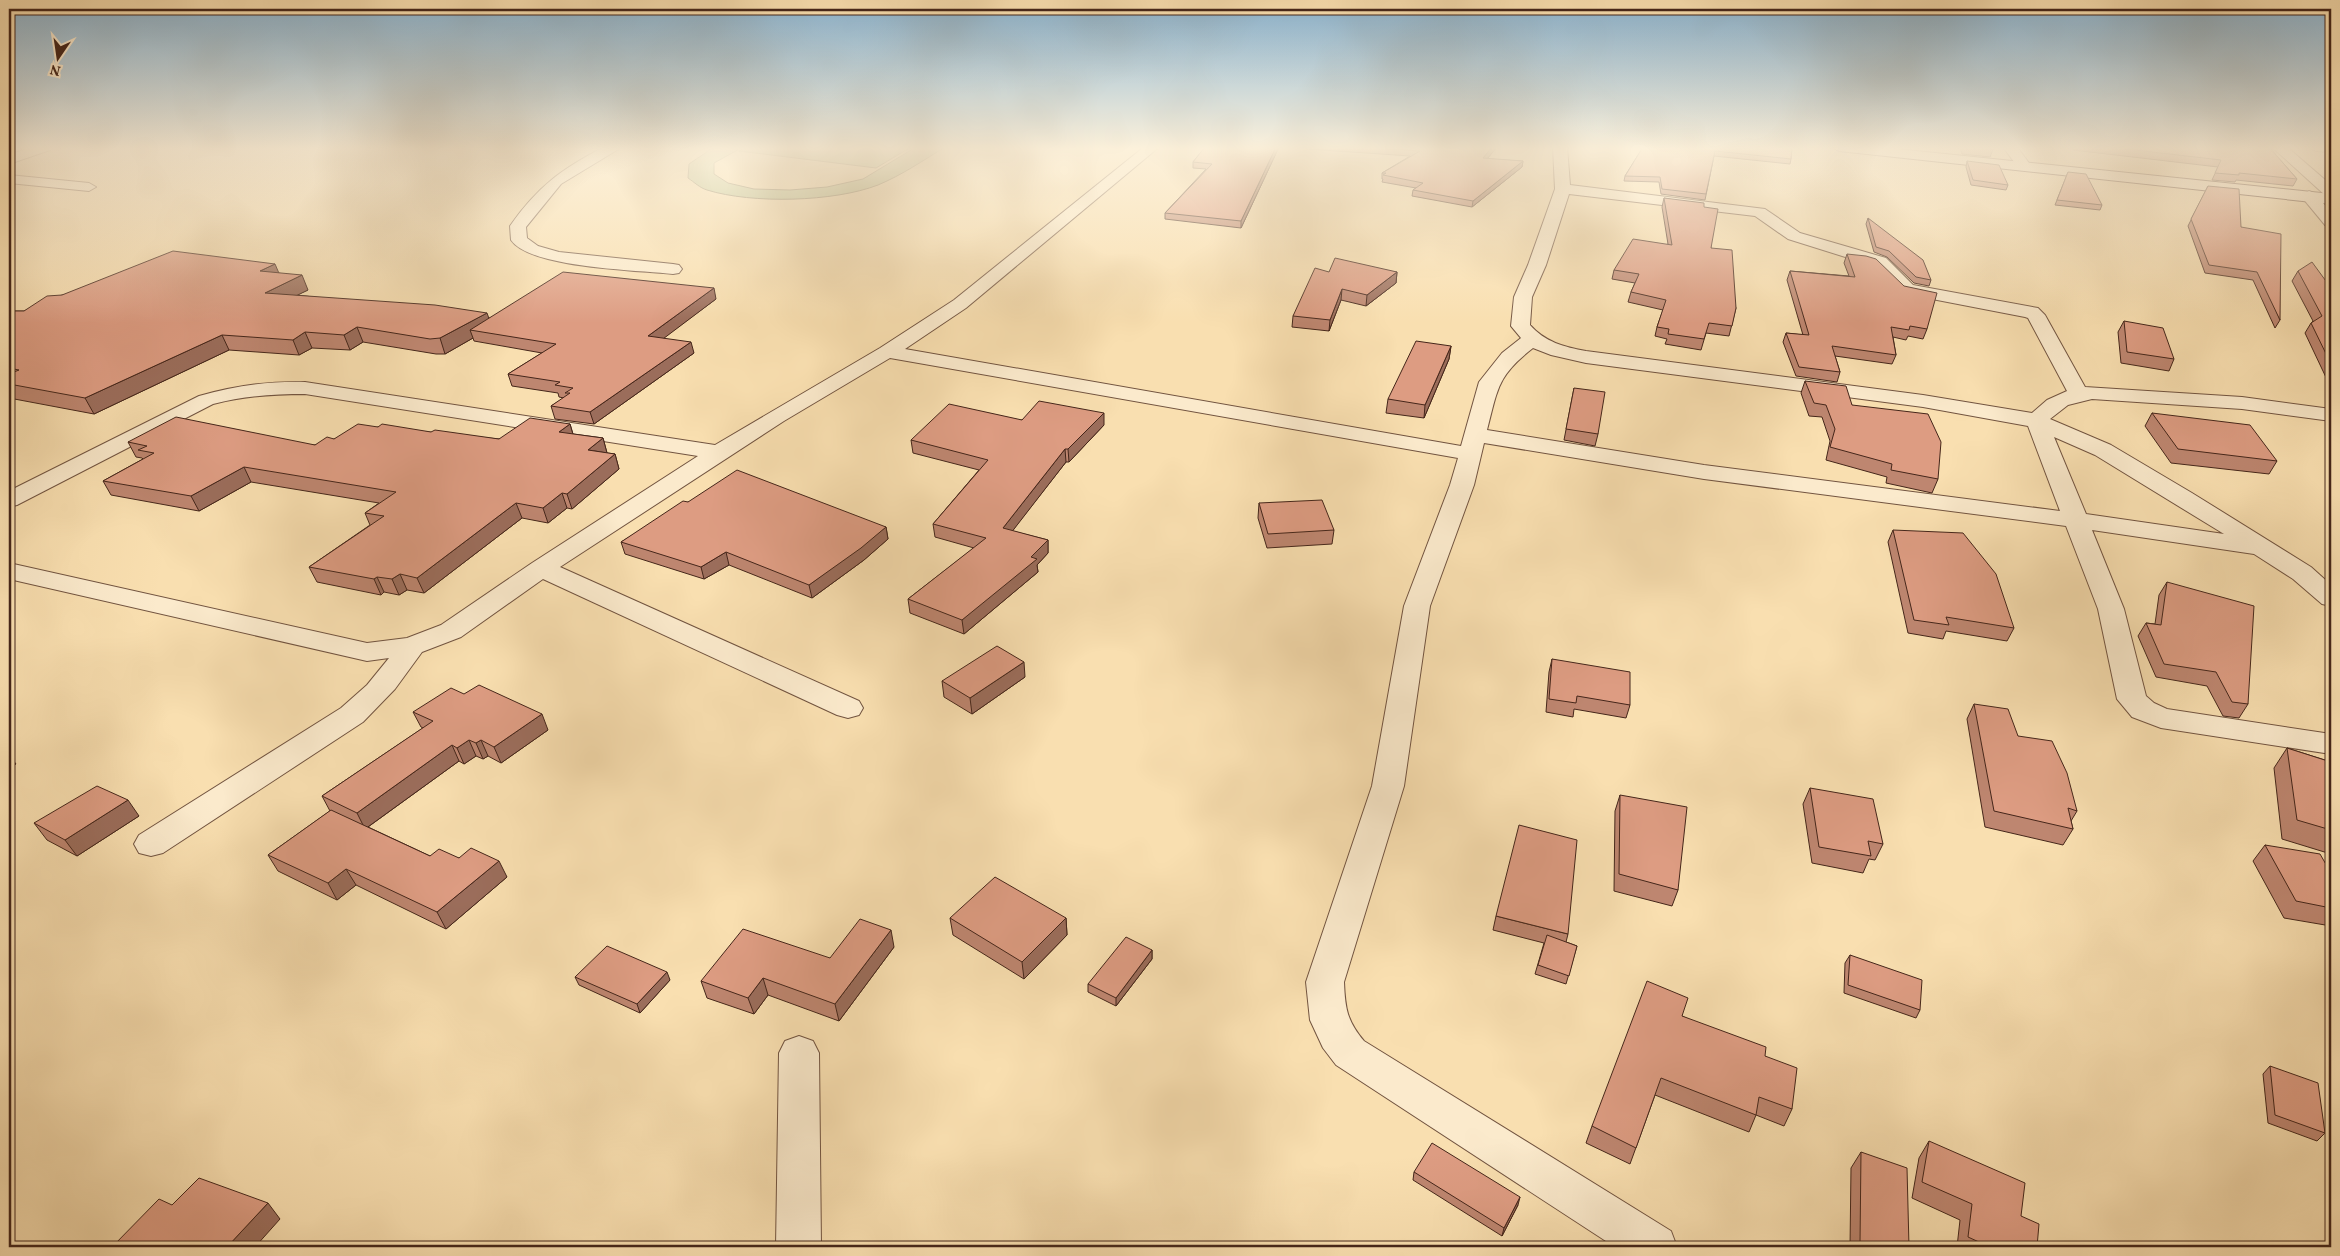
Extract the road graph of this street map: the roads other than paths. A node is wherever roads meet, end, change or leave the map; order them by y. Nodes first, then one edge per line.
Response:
1 (536, 206) edge
2 (1080, 206) edge
3 (1557, 206) edge
4 (1705, 206) edge
5 (2317, 206) edge
6 (2331, 222) edge
7 (673, 269) dead end
8 (1531, 340) junction
9 (886, 352) junction
10 (2078, 393) junction
11 (2331, 415) edge
12 (2038, 422) junction
13 (1473, 444) junction
14 (719, 452) junction
15 (9, 478) edge
16 (40, 484) junction
17 (9, 500) edge
18 (2076, 520) junction
19 (2264, 547) junction
20 (541, 568) junction
21 (9, 572) edge
22 (2331, 598) edge
23 (412, 646) junction
24 (848, 708) dead end
25 (2331, 744) edge
26 (151, 844) dead end
27 (799, 1052) dead end
28 (799, 1247) edge
29 (1655, 1247) edge

1 - 7 street
2 - 9 street
3 - 8 street
4 - 10 street
5 - 6 street
8 - 12 street
8 - 13 street
9 - 13 street
9 - 14 street
10 - 11 street
10 - 12 street
12 - 18 street
12 - 19 street
13 - 18 street
13 - 29 street
14 - 16 street
14 - 20 street
15 - 16 street
16 - 17 street
18 - 19 street
18 - 25 street
19 - 22 street
20 - 23 street
20 - 24 street
21 - 23 street
23 - 26 street
27 - 28 street

